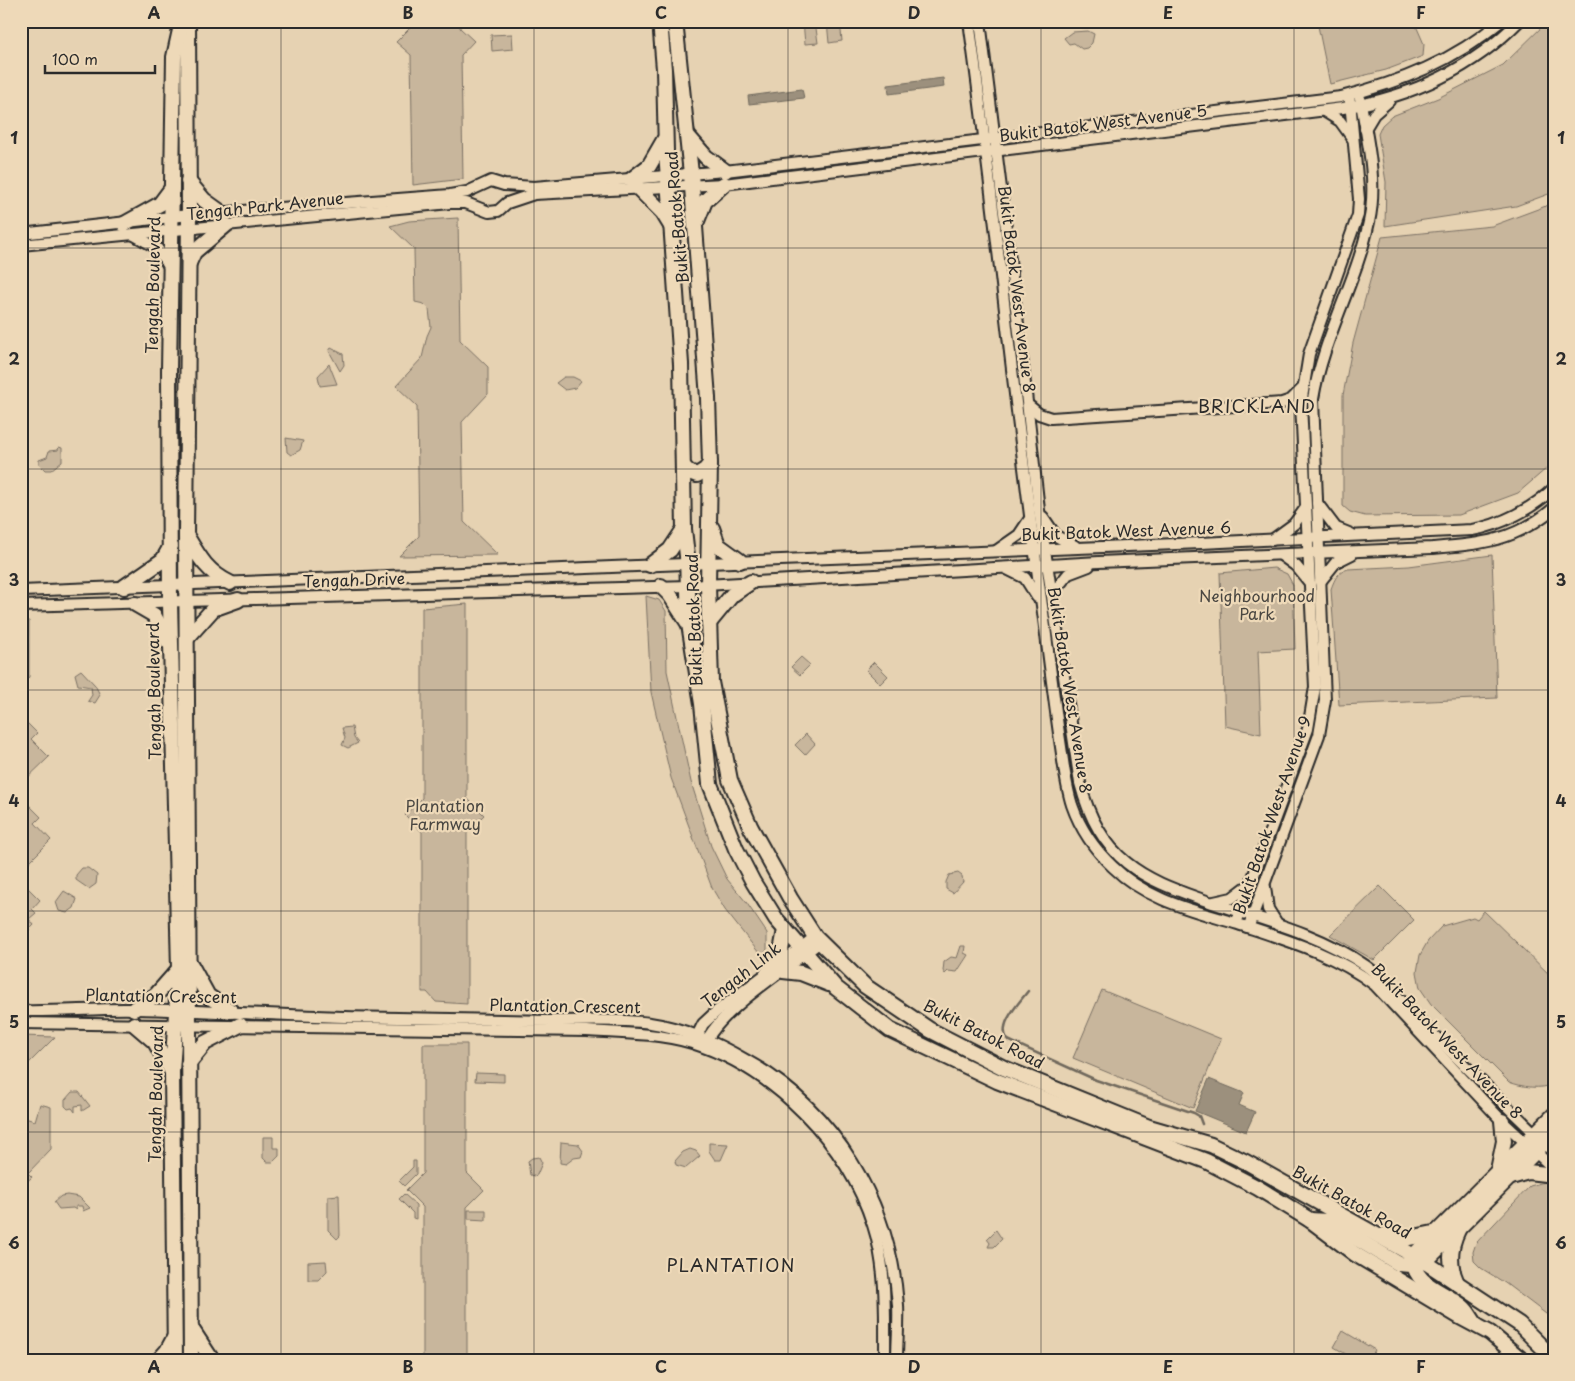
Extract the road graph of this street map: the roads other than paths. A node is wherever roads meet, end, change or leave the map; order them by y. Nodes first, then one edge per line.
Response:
1 (182, 21) edge
2 (188, 21) edge
3 (660, 21) edge
4 (675, 21) edge
5 (969, 21) edge
6 (980, 21) edge
7 (1501, 21) edge
8 (1519, 21) edge
9 (1354, 94) junction
10 (1394, 98) junction
11 (1362, 104) junction
12 (1351, 107) junction
13 (1324, 111) junction
14 (1365, 130) junction
15 (687, 134) junction
16 (666, 137) junction
17 (989, 140) junction
18 (1354, 141) junction
19 (991, 153) junction
20 (724, 177) junction
21 (692, 180) junction
22 (188, 181) junction
23 (668, 182) junction
24 (635, 184) junction
25 (504, 185) junction
26 (172, 188) junction
27 (507, 203) junction
28 (224, 219) junction
29 (189, 222) junction
30 (172, 223) junction
31 (124, 224) junction
32 (671, 226) junction
33 (695, 226) junction
34 (21, 234) edge
35 (134, 235) junction
36 (21, 245) edge
37 (189, 263) junction
38 (172, 271) junction
39 (706, 363) junction
40 (681, 364) junction
41 (1302, 389) junction
42 (1282, 403) junction
43 (1028, 405) junction
44 (1052, 418) junction
45 (1300, 418) junction
46 (1031, 431) junction
47 (710, 464) junction
48 (683, 466) junction
49 (1554, 488) edge
50 (1316, 500) junction
51 (1554, 508) edge
52 (1305, 509) junction
53 (1039, 510) junction
54 (709, 520) junction
55 (1029, 520) junction
56 (684, 529) junction
57 (186, 535) junction
58 (1354, 536) junction
59 (1312, 538) junction
60 (1271, 540) junction
61 (171, 546) junction
62 (1079, 547) junction
63 (1045, 549) junction
64 (1033, 550) junction
65 (994, 551) junction
66 (1358, 552) junction
67 (1313, 553) junction
68 (1281, 555) junction
69 (740, 560) junction
70 (708, 562) junction
71 (1099, 562) junction
72 (687, 564) junction
73 (1048, 564) junction
74 (650, 565) junction
75 (1035, 565) junction
76 (1002, 567) junction
77 (751, 582) junction
78 (230, 583) junction
79 (1315, 583) junction
80 (186, 585) junction
81 (708, 585) junction
82 (170, 586) junction
83 (661, 586) junction
84 (688, 586) junction
85 (124, 587) junction
86 (21, 591) edge
87 (1052, 594) junction
88 (238, 600) junction
89 (186, 602) junction
90 (170, 603) junction
91 (135, 604) junction
92 (21, 606) edge
93 (1041, 607) junction
94 (689, 624) junction
95 (709, 624) junction
96 (188, 637) junction
97 (171, 650) junction
98 (1267, 876) junction
99 (1252, 880) junction
100 (1211, 903) junction
101 (1240, 913) junction
102 (1252, 916) junction
103 (1236, 924) junction
104 (1278, 925) junction
105 (1248, 928) junction
106 (785, 930) junction
107 (818, 940) junction
108 (803, 951) junction
109 (184, 966) junction
110 (783, 971) junction
111 (767, 974) junction
112 (836, 988) junction
113 (134, 1009) junction
114 (21, 1011) edge
115 (231, 1011) junction
116 (182, 1018) junction
117 (21, 1023) edge
118 (134, 1024) junction
119 (240, 1025) junction
120 (586, 1026) junction
121 (695, 1039) junction
122 (706, 1044) junction
123 (188, 1064) junction
124 (172, 1072) junction
125 (1554, 1115) edge
126 (1502, 1121) junction
127 (1541, 1143) edge
128 (1554, 1169) edge
129 (1504, 1173) junction
130 (1554, 1175) edge
131 (1310, 1220) junction
132 (1459, 1227) junction
133 (1438, 1232) junction
134 (1376, 1234) junction
135 (1417, 1261) junction
136 (1458, 1283) junction
137 (1475, 1323) junction
138 (192, 1330) junction
139 (175, 1335) junction
140 (1554, 1359) edge
141 (159, 1360) edge
142 (175, 1360) edge
143 (191, 1360) edge
144 (212, 1360) edge
145 (885, 1360) edge
146 (897, 1360) edge
147 (1522, 1360) edge

1 - 26 main road, Tengah Boulevard
2 - 22 main road, Tengah Boulevard
3 - 16 main road, Bukit Batok Road
4 - 15 main road, Bukit Batok Road
5 - 17 street, Bukit Batok West Avenue 8
6 - 17 street, Bukit Batok West Avenue 8
7 - 9 street, Bukit Batok West Avenue 5
8 - 10 street, Bukit Batok West Avenue 5
9 - 11 street, Bukit Batok West Avenue 9
9 - 12 street, Bukit Batok West Avenue 9
9 - 17 street, Bukit Batok West Avenue 5
10 - 11 street, Bukit Batok West Avenue 5
10 - 14 street
11 - 12 street, Bukit Batok West Avenue 5
11 - 14 street, Bukit Batok West Avenue 9
12 - 13 street, Bukit Batok West Avenue 5
12 - 18 street, Bukit Batok West Avenue 9
13 - 18 street
13 - 19 street, Bukit Batok West Avenue 5
14 - 50 street, Bukit Batok West Avenue 9
15 - 20 main road
15 - 21 main road, Bukit Batok Road
16 - 23 main road, Bukit Batok Road
16 - 24 main road
17 - 19 street, Bukit Batok West Avenue 8
17 - 20 street, Bukit Batok West Avenue 5
18 - 41 street, Bukit Batok West Avenue 9
19 - 20 street, Bukit Batok West Avenue 5
19 - 43 street, Bukit Batok West Avenue 8
19 - 55 street, Bukit Batok West Avenue 8
20 - 21 street, Bukit Batok West Avenue 5
20 - 33 main road
21 - 23 street, Bukit Batok West Avenue 5
21 - 33 main road, Bukit Batok Road
22 - 28 main road
22 - 29 main road, Tengah Boulevard
23 - 24 street, Tengah Park Avenue
23 - 32 main road, Bukit Batok Road
24 - 25 street, Tengah Park Avenue
24 - 27 street, Tengah Park Avenue
24 - 32 main road
25 - 27 street
25 - 28 street, Tengah Park Avenue
26 - 30 main road, Tengah Boulevard
26 - 31 main road
27 - 28 street, Tengah Park Avenue
28 - 29 street, Tengah Park Avenue
28 - 37 main road
29 - 30 street, Tengah Park Avenue
29 - 37 main road, Tengah Boulevard
30 - 31 street, Tengah Park Avenue
30 - 35 street, Tengah Park Avenue
30 - 38 main road, Tengah Boulevard
31 - 34 street, Tengah Park Avenue
32 - 40 main road, Bukit Batok Road
33 - 39 main road, Bukit Batok Road
35 - 36 street, Tengah Park Avenue
35 - 38 street
37 - 57 main road, Tengah Boulevard
38 - 61 main road, Tengah Boulevard
39 - 40 main road
39 - 47 main road, Bukit Batok Road
40 - 48 main road, Bukit Batok Road
41 - 42 street
41 - 45 street, Bukit Batok West Avenue 9
42 - 44 street
42 - 45 street
43 - 44 street
43 - 46 street, Bukit Batok West Avenue 8
44 - 46 street
45 - 52 street, Bukit Batok West Avenue 9
46 - 53 street, Bukit Batok West Avenue 8
47 - 48 main road
47 - 54 main road, Bukit Batok Road
48 - 56 main road, Bukit Batok Road
49 - 58 street, Bukit Batok West Avenue 6
50 - 58 street
50 - 59 street, Bukit Batok West Avenue 9
51 - 66 street, Bukit Batok West Avenue 6
52 - 59 street, Bukit Batok West Avenue 9
52 - 60 street
53 - 62 street
53 - 63 street, Bukit Batok West Avenue 8
54 - 69 main road
54 - 70 main road, Bukit Batok Road
55 - 64 street, Bukit Batok West Avenue 8
55 - 65 street
56 - 72 main road, Bukit Batok Road
56 - 74 main road
57 - 78 main road
57 - 80 main road, Tengah Boulevard
58 - 59 street, Bukit Batok West Avenue 6
59 - 60 street, Bukit Batok West Avenue 6
59 - 67 street, Bukit Batok West Avenue 9
60 - 62 street, Bukit Batok West Avenue 6
61 - 82 main road, Tengah Boulevard
61 - 85 main road
62 - 63 street, Bukit Batok West Avenue 6
63 - 64 street, Bukit Batok West Avenue 6
63 - 73 street, Bukit Batok West Avenue 8
64 - 65 street, Bukit Batok West Avenue 6
64 - 75 street, Bukit Batok West Avenue 8
65 - 69 street, Bukit Batok West Avenue 6
66 - 67 street, Bukit Batok West Avenue 6
66 - 79 street
67 - 68 street, Bukit Batok West Avenue 6
67 - 79 street, Bukit Batok West Avenue 9
68 - 71 street, Bukit Batok West Avenue 6
68 - 79 street
69 - 70 street, Bukit Batok West Avenue 6
70 - 72 street, Bukit Batok West Avenue 6
70 - 81 main road, Bukit Batok Road
71 - 73 street, Bukit Batok West Avenue 6
71 - 87 street
72 - 74 street, Tengah Drive
72 - 84 main road, Bukit Batok Road
73 - 75 street, Bukit Batok West Avenue 6
73 - 87 street, Bukit Batok West Avenue 8
74 - 78 street, Tengah Drive
75 - 76 street, Bukit Batok West Avenue 6
75 - 93 street, Bukit Batok West Avenue 8
76 - 77 street, Bukit Batok West Avenue 6
76 - 93 street
77 - 81 street, Bukit Batok West Avenue 6
77 - 95 main road
78 - 80 street, Tengah Drive
79 - 98 street, Bukit Batok West Avenue 9
79 - 99 street, Bukit Batok West Avenue 9
80 - 82 street, Tengah Drive
80 - 89 main road, Tengah Boulevard
81 - 84 street, Bukit Batok West Avenue 6
81 - 95 main road, Bukit Batok Road
82 - 85 street, Tengah Drive
82 - 90 main road, Tengah Boulevard
83 - 84 street, Tengah Drive
83 - 88 street, Tengah Drive
83 - 94 main road
84 - 94 main road, Bukit Batok Road
85 - 86 street, Tengah Drive
87 - 100 street, Bukit Batok West Avenue 8
88 - 89 street, Tengah Drive
88 - 96 main road
89 - 90 street, Tengah Drive
89 - 96 main road, Tengah Boulevard
90 - 91 street, Tengah Drive
90 - 97 main road, Tengah Boulevard
91 - 92 street, Tengah Drive
91 - 97 main road
93 - 103 street, Bukit Batok West Avenue 8
94 - 106 main road, Bukit Batok Road
95 - 107 main road, Bukit Batok Road
96 - 109 main road, Tengah Boulevard
97 - 109 main road, Tengah Boulevard
98 - 102 street, Bukit Batok West Avenue 9
98 - 104 street
99 - 100 street
99 - 101 street, Bukit Batok West Avenue 9
100 - 101 street, Bukit Batok West Avenue 8
101 - 102 street, Bukit Batok West Avenue 8
101 - 103 street, Bukit Batok West Avenue 9
102 - 104 street, Bukit Batok West Avenue 8
102 - 105 street, Bukit Batok West Avenue 9
103 - 105 street, Bukit Batok West Avenue 8
104 - 127 street, Bukit Batok West Avenue 8
105 - 126 street, Bukit Batok West Avenue 8
106 - 108 main road, Bukit Batok Road
106 - 111 main road
107 - 108 street, Tengah Link
107 - 134 main road, Bukit Batok Road
108 - 110 street, Tengah Link
108 - 111 street, Tengah Link
108 - 112 main road, Bukit Batok Road
109 - 113 main road
109 - 115 main road
109 - 116 main road, Tengah Boulevard
110 - 112 main road
110 - 122 street, Tengah Link
111 - 121 street, Tengah Link
112 - 131 main road, Bukit Batok Road
113 - 114 street, Plantation Crescent
113 - 116 street, Plantation Crescent
115 - 116 street, Plantation Crescent
115 - 120 street, Plantation Crescent
116 - 118 street, Plantation Crescent
116 - 119 street, Plantation Crescent
116 - 123 main road, Tengah Boulevard
116 - 124 main road, Tengah Boulevard
117 - 118 street, Plantation Crescent
118 - 124 main road
119 - 120 street, Plantation Crescent
119 - 123 main road
120 - 121 street, Plantation Crescent
121 - 122 street, Plantation Crescent
122 - 145 street, Plantation Crescent
122 - 146 street, Plantation Crescent
123 - 138 main road, Tengah Boulevard
124 - 139 main road, Tengah Boulevard
125 - 127 main road
126 - 127 street, Bukit Batok West Avenue 8
126 - 129 main road
127 - 128 street, Bukit Batok West Avenue 8
127 - 129 main road
129 - 130 main road
129 - 132 main road
129 - 133 main road
131 - 135 main road
131 - 137 main road, Bukit Batok Road
132 - 135 main road
132 - 136 main road
133 - 134 main road
133 - 135 main road
134 - 135 main road, Bukit Batok Road
135 - 136 main road, Bukit Batok Road
135 - 137 main road
136 - 140 main road, Bukit Batok Road
137 - 147 main road, Bukit Batok Road
138 - 143 main road, Tengah Boulevard
138 - 144 main road
139 - 141 main road
139 - 142 main road, Tengah Boulevard

